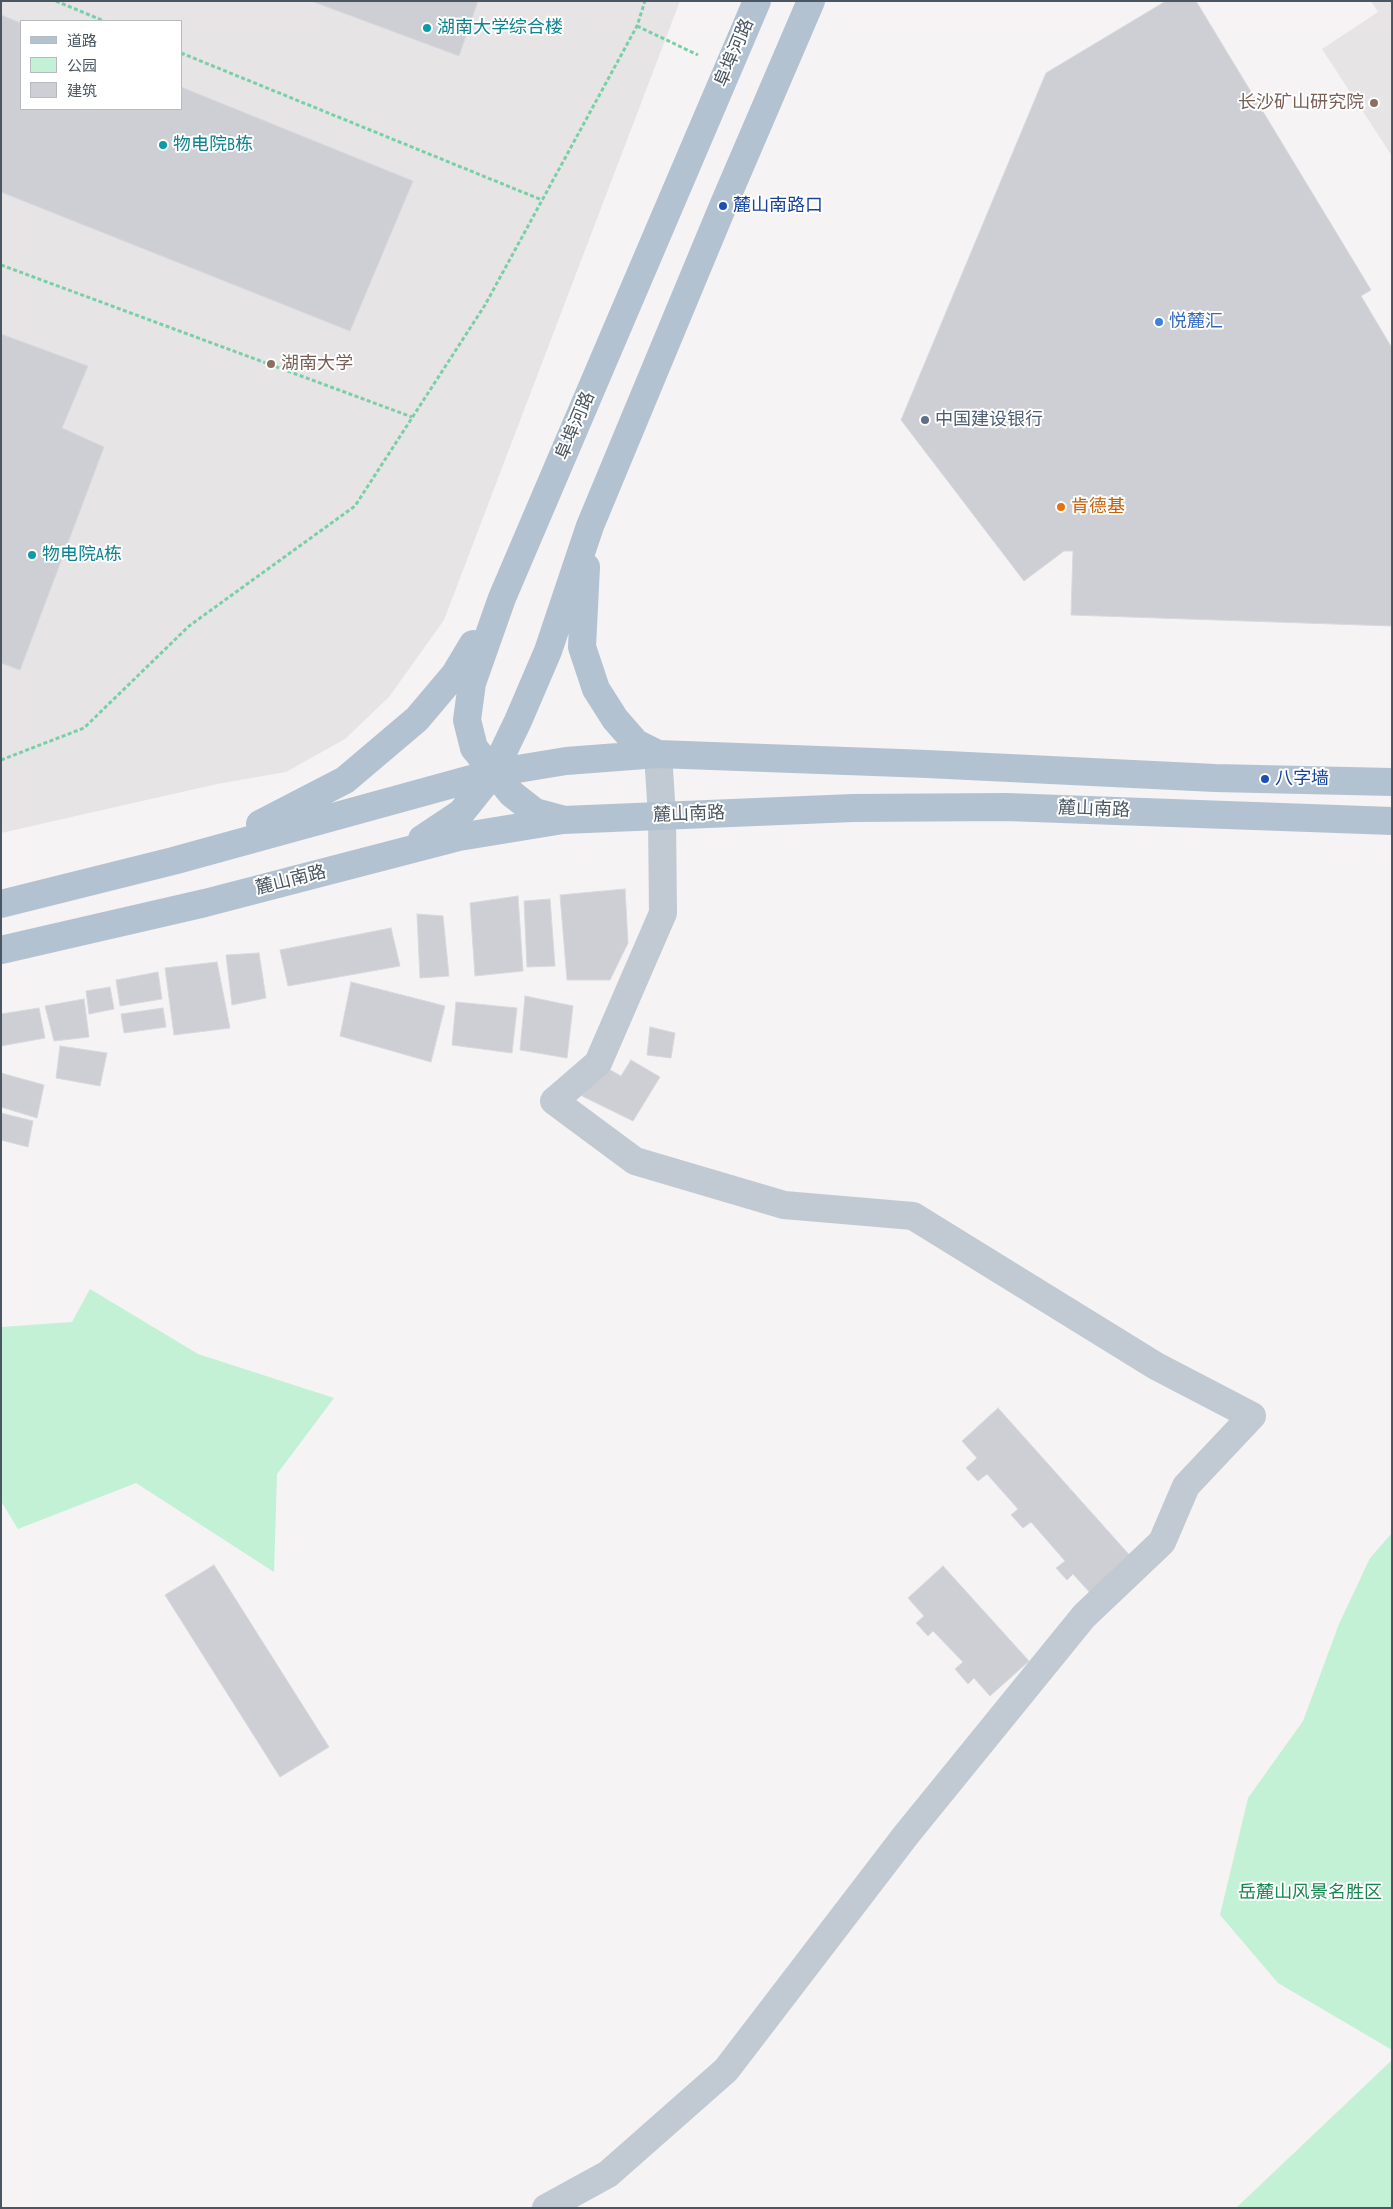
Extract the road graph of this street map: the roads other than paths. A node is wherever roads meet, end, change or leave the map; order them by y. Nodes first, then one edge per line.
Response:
1 (757, 1) edge
2 (811, 1) edge
3 (590, 526) junction
4 (502, 598) junction
5 (658, 754) junction
6 (494, 773) junction
7 (1392, 782) edge
8 (662, 816) junction
9 (563, 820) junction
10 (1392, 821) edge
11 (404, 851) junction
12 (173, 861) junction
13 (1, 904) edge
14 (1, 950) edge
15 (546, 2208) edge

1 - 4 main road, 阜埠河路
2 - 3 main road
3 - 5 main road
3 - 6 main road
4 - 6 main road, 阜埠河路
4 - 12 main road
5 - 6 main road
5 - 7 main road
5 - 8 street
6 - 9 main road, 阜埠河路
6 - 11 main road
6 - 12 main road
8 - 9 main road, 麓山南路
8 - 10 main road, 麓山南路
8 - 15 street
9 - 11 main road, 麓山南路
11 - 14 main road, 麓山南路
12 - 13 main road

